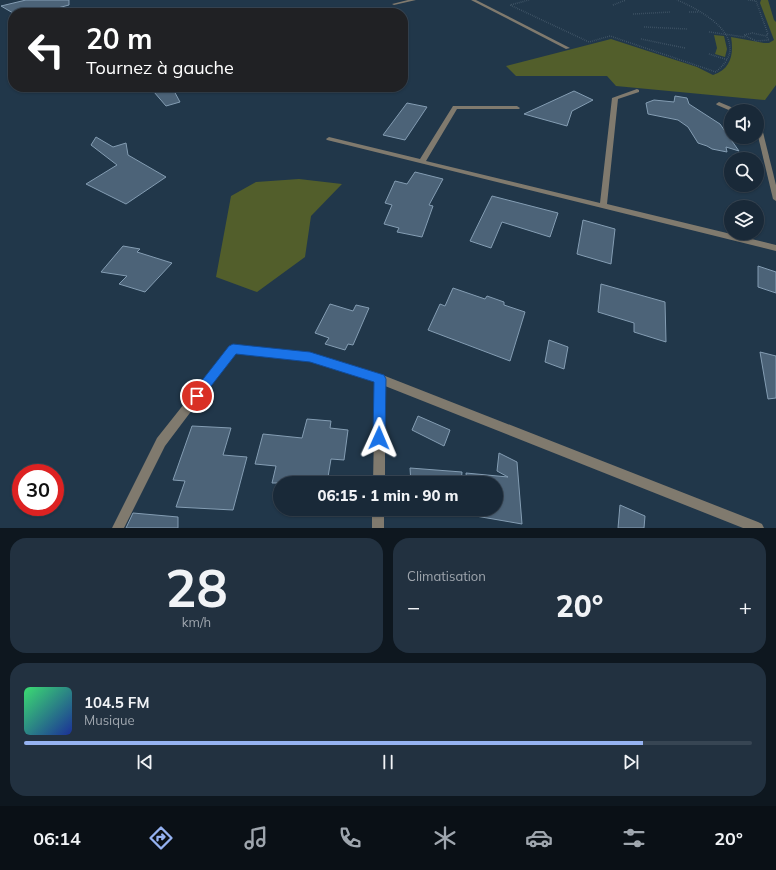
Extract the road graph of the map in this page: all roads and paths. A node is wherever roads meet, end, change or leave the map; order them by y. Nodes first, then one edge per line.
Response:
1 (414, 0) edge
2 (473, 0) edge
3 (529, 0) edge
4 (626, 0) edge
5 (677, 0) edge
6 (748, 0) edge
7 (756, 1) edge
8 (394, 4) dead end
9 (613, 5) dead end
10 (670, 12) dead end
11 (689, 12) dead end
12 (700, 12) junction
13 (633, 14) dead end
14 (644, 28) dead end
15 (688, 29) dead end
16 (709, 32) dead end
17 (726, 34) junction
18 (766, 36) junction
19 (745, 37) junction
20 (641, 39) dead end
21 (568, 48) dead end
22 (686, 48) dead end
23 (709, 54) dead end
24 (728, 60) junction
25 (637, 91) dead end
26 (719, 104) dead end
27 (724, 106) edge
28 (517, 108) dead end
29 (329, 139) dead end
30 (763, 144) edge
31 (422, 162) junction
32 (776, 199) edge
33 (603, 206) junction
34 (776, 248) edge
35 (380, 379) junction
36 (379, 476) edge
37 (378, 516) edge
38 (118, 528) edge
39 (378, 528) edge
40 (758, 528) edge

1 - 8 street
2 - 21 street
3 - 24 path
4 - 9 path
5 - 12 path
6 - 7 path
7 - 18 path
10 - 13 path
11 - 12 path
12 - 17 path
14 - 15 path
16 - 17 path
17 - 19 path
17 - 24 path
18 - 19 path
18 - 19 path
20 - 22 path
23 - 24 path
25 - 33 street
26 - 27 street
28 - 31 street
29 - 31 street
30 - 32 street
31 - 33 street
33 - 34 street
35 - 36 street
35 - 38 street
35 - 40 street
37 - 39 street

